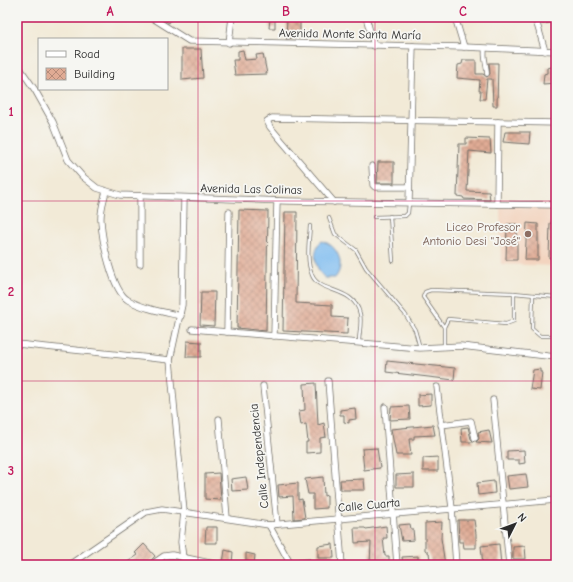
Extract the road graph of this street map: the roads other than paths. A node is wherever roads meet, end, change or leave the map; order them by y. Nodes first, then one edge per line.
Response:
1 (151, 17) edge
2 (232, 17) edge
3 (366, 17) edge
4 (455, 17) edge
5 (535, 17) edge
6 (229, 43) junction
7 (374, 46) junction
8 (413, 46) junction
9 (464, 47) junction
10 (485, 48) junction
11 (545, 51) junction
12 (556, 51) edge
13 (17, 64) edge
14 (487, 74) dead end
15 (410, 120) junction
16 (498, 122) junction
17 (556, 123) edge
18 (372, 166) dead end
19 (408, 187) junction
20 (106, 191) junction
21 (140, 196) junction
22 (184, 199) junction
23 (277, 201) junction
24 (334, 202) junction
25 (409, 202) junction
26 (497, 204) junction
27 (556, 205) edge
28 (229, 212) dead end
29 (390, 216) junction
30 (374, 217) dead end
31 (329, 218) dead end
32 (310, 226) dead end
33 (393, 261) dead end
34 (140, 264) dead end
35 (514, 293) junction
36 (533, 295) junction
37 (556, 297) edge
38 (181, 316) junction
39 (444, 327) junction
40 (192, 329) dead end
41 (227, 332) junction
42 (274, 336) junction
43 (556, 336) edge
44 (358, 343) junction
45 (17, 344) edge
46 (444, 347) junction
47 (420, 348) junction
48 (556, 357) edge
49 (170, 360) junction
50 (328, 381) dead end
51 (263, 386) dead end
52 (437, 387) dead end
53 (492, 400) dead end
54 (385, 407) dead end
55 (219, 419) dead end
56 (441, 424) junction
57 (475, 438) dead end
58 (556, 500) edge
59 (503, 504) junction
60 (452, 508) junction
61 (184, 512) junction
62 (394, 515) junction
63 (227, 518) junction
64 (338, 519) junction
65 (277, 524) junction
66 (269, 525) junction
67 (183, 558) junction
68 (69, 565) edge
69 (151, 565) edge
70 (188, 565) edge
71 (219, 565) edge
72 (291, 565) edge
73 (342, 565) edge
74 (397, 565) edge
75 (456, 565) edge
76 (509, 565) edge

1 - 6 street, Avenida Monte Santa María
2 - 6 street
3 - 7 street
4 - 9 street
5 - 11 street
6 - 7 street, Avenida Monte Santa María
7 - 8 street, Avenida Monte Santa María
8 - 9 street, Avenida Monte Santa María
8 - 15 street
9 - 10 street, Avenida Monte Santa María
10 - 11 street, Avenida Monte Santa María
10 - 14 street
11 - 12 street, Avenida Monte Santa María
13 - 20 street, Avenida Las Colinas
15 - 16 street
15 - 19 street
15 - 24 street
16 - 17 street
16 - 26 street
18 - 19 street
19 - 25 street
20 - 21 street, Avenida Las Colinas
20 - 38 street
21 - 22 street, Avenida Las Colinas
21 - 34 street
22 - 23 street, Avenida Las Colinas
22 - 38 street
23 - 24 street, Avenida Las Colinas
23 - 42 street
24 - 25 street, Avenida Las Colinas
25 - 26 street, Avenida Las Colinas
25 - 29 lane
26 - 27 street, Avenida Las Colinas
28 - 41 street
29 - 30 lane
29 - 33 lane
31 - 47 lane
32 - 44 lane
35 - 36 lane
35 - 39 lane
35 - 39 lane
36 - 37 lane
36 - 43 lane
38 - 49 street
39 - 46 lane
40 - 41 street
41 - 42 street
42 - 44 street
44 - 47 street
45 - 49 street
46 - 47 street
46 - 48 street
49 - 61 street
50 - 64 street
51 - 65 street, Calle Independencia
52 - 56 street
53 - 59 street
54 - 62 street
55 - 63 street
56 - 57 street
56 - 60 street
58 - 59 street, Calle Cuarta
59 - 60 street, Calle Cuarta
59 - 76 street
60 - 62 street, Calle Cuarta
60 - 75 street
61 - 63 street, Calle Cuarta
61 - 67 street
61 - 68 street, Calle Cuarta
62 - 64 street, Calle Cuarta
62 - 74 street
63 - 66 street, Calle Cuarta
64 - 65 street, Calle Cuarta
64 - 73 street
65 - 66 street, Calle Cuarta
66 - 72 street
67 - 69 street
67 - 70 street
67 - 71 street

